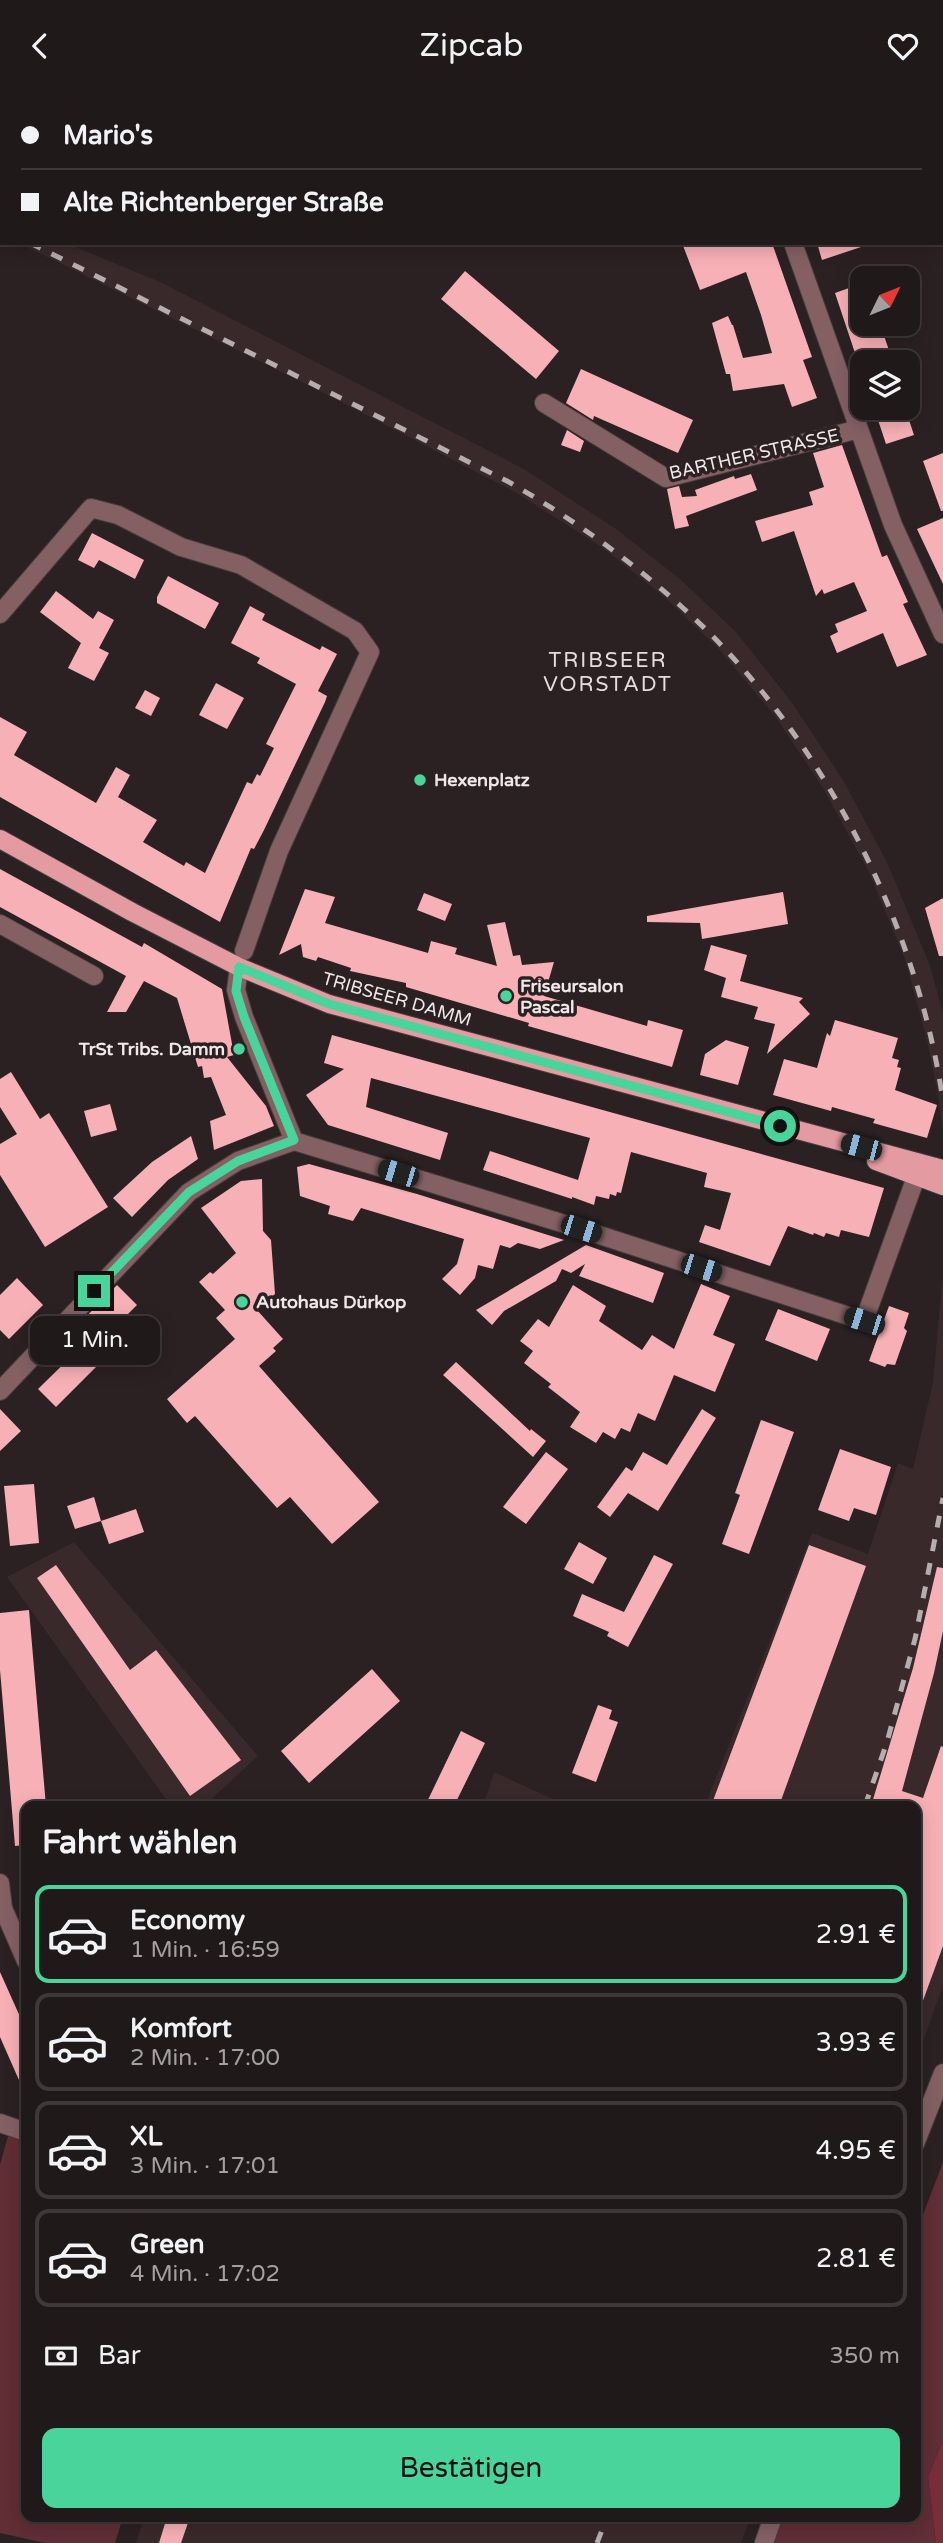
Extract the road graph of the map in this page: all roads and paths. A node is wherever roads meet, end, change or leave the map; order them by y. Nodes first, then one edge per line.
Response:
1 (794, 245) edge
2 (544, 403) dead end
3 (859, 429) junction
4 (0, 614) edge
5 (943, 634) edge
6 (0, 839) edge
7 (0, 924) edge
8 (242, 959) junction
9 (94, 977) dead end
10 (807, 1133) junction
11 (294, 1140) junction
12 (943, 1169) edge
13 (916, 1177) junction
14 (943, 1186) edge
15 (0, 1391) edge
16 (0, 1883) edge
17 (21, 1949) edge
18 (943, 2073) edge
19 (0, 2123) edge
20 (921, 2129) edge
21 (21, 2130) edge
22 (771, 2522) edge
23 (764, 2543) edge

1 - 3 street
2 - 3 street, BARTHER STRASSE
3 - 5 street
4 - 8 street
6 - 8 main road, TRIBSEER DAMM
7 - 9 street
8 - 10 main road, TRIBSEER DAMM
8 - 11 street
10 - 12 main road, TRIBSEER DAMM
10 - 13 main road, TRIBSEER DAMM
11 - 13 street
11 - 15 street
13 - 14 main road, TRIBSEER DAMM
16 - 17 street
18 - 20 street
19 - 21 street
22 - 23 street

